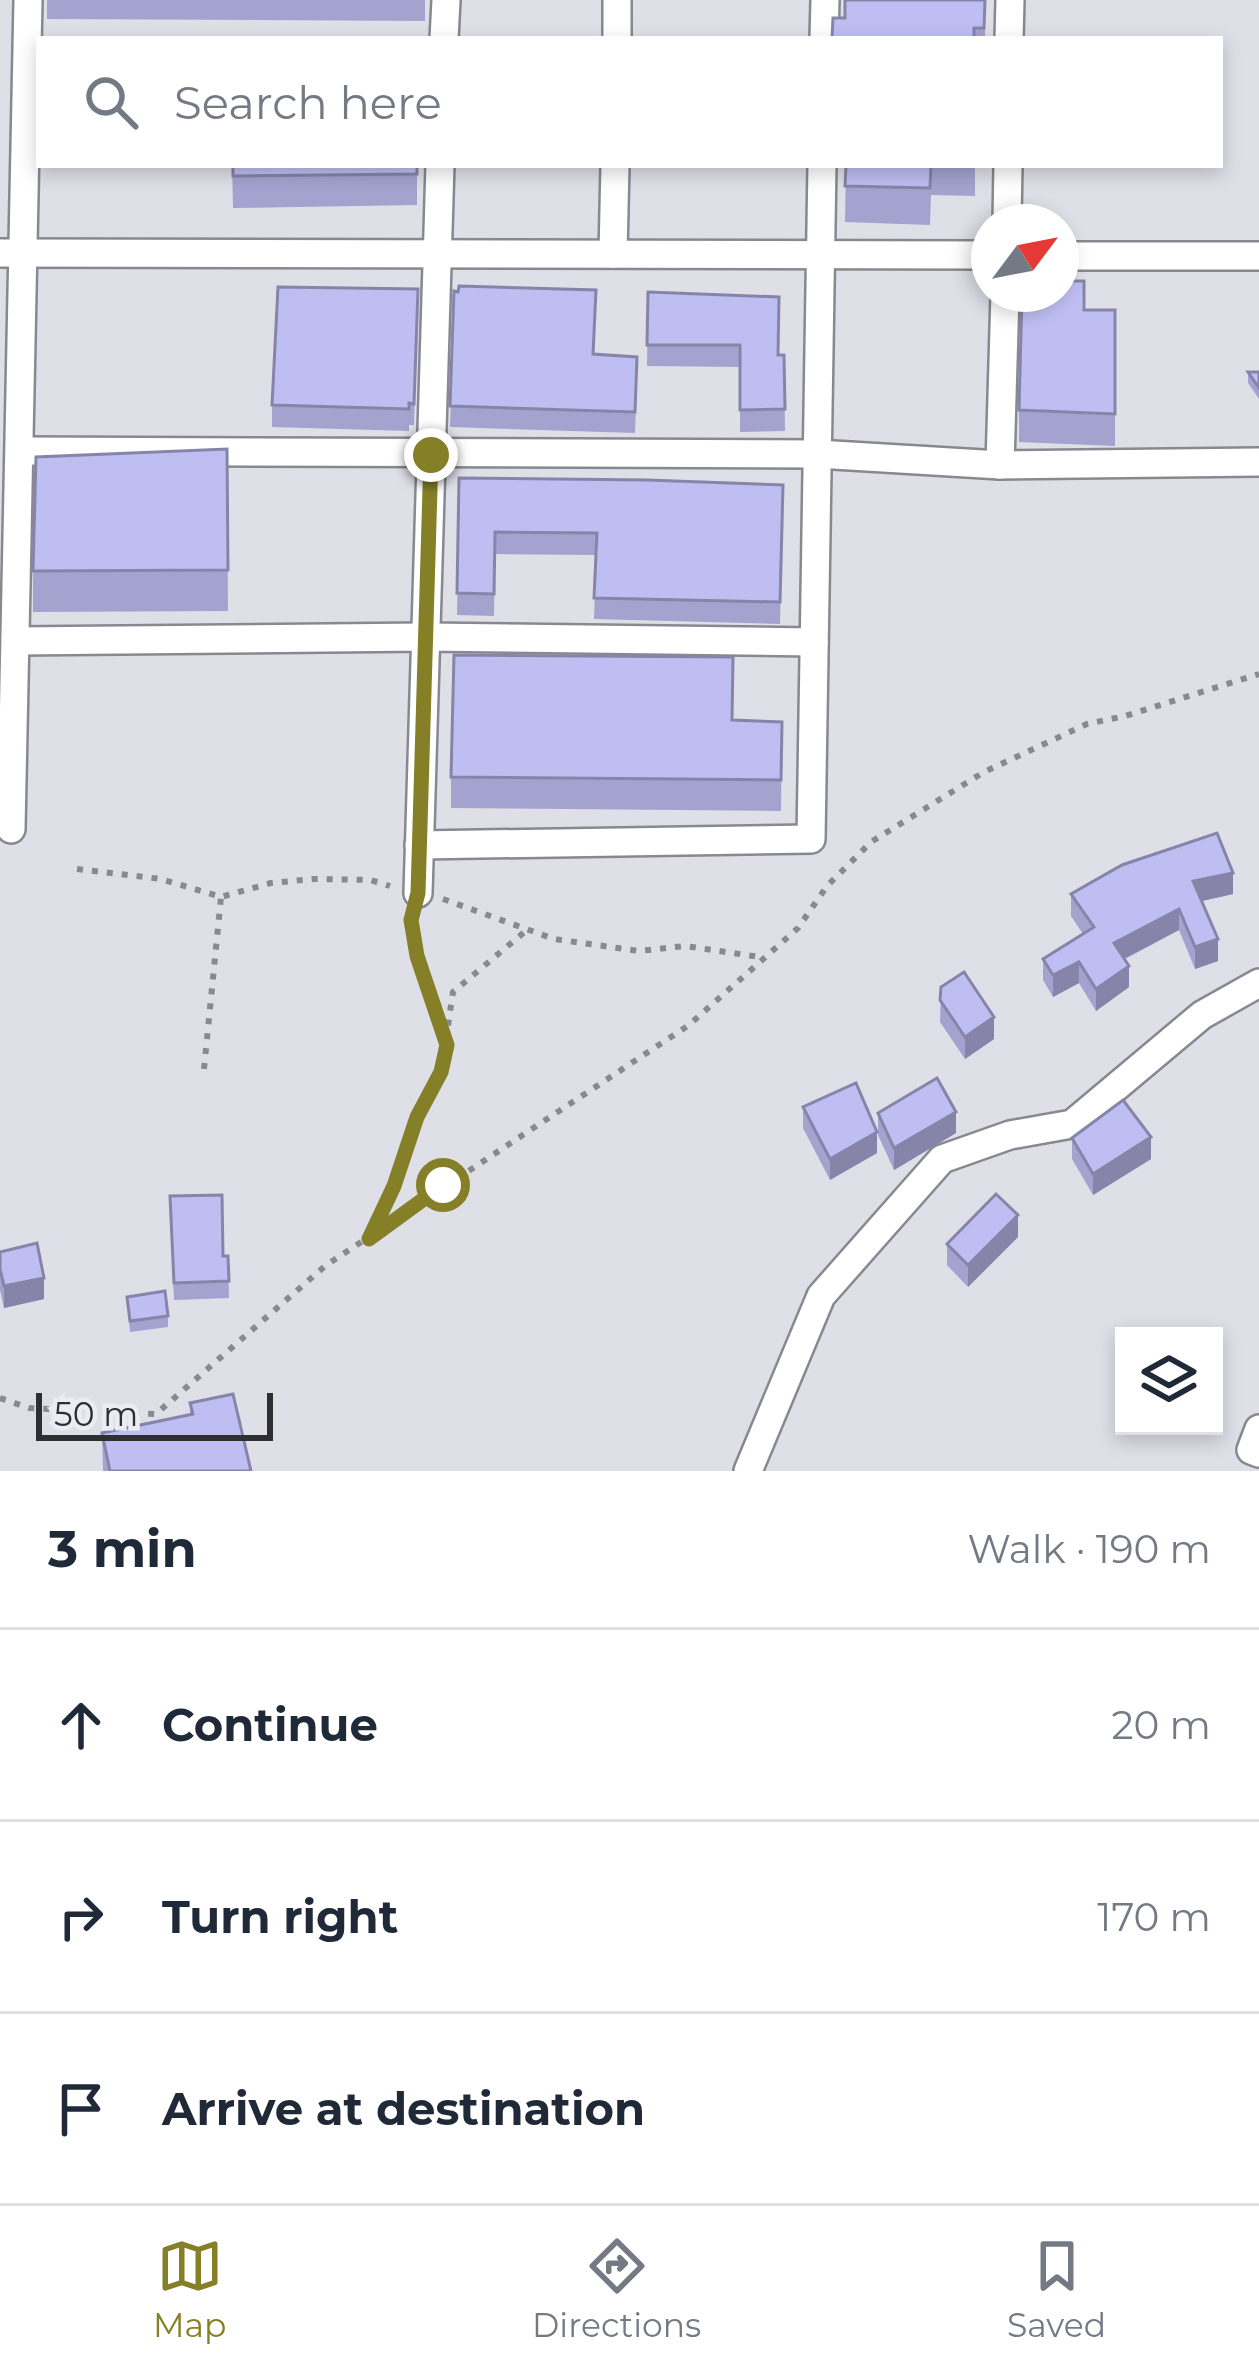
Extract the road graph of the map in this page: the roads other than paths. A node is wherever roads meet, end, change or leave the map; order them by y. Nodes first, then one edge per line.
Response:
1 (28, 0) edge
2 (446, 0) edge
3 (617, 0) edge
4 (824, 0) edge
5 (1010, 0) edge
6 (444, 36) edge
7 (617, 36) edge
8 (824, 36) edge
9 (1009, 36) edge
10 (33, 53) edge
11 (440, 168) edge
12 (615, 168) edge
13 (822, 168) edge
14 (1007, 168) edge
15 (1007, 204) edge
16 (12, 253) edge
17 (437, 254) junction
18 (614, 254) junction
19 (820, 255) junction
20 (971, 255) edge
21 (1079, 256) edge
22 (1259, 256) edge
23 (1004, 312) edge
24 (20, 452) junction
25 (818, 454) junction
26 (431, 455) junction
27 (1259, 462) edge
28 (1000, 465) junction
29 (425, 638) junction
30 (16, 641) junction
31 (814, 642) junction
32 (11, 829) dead end
33 (418, 845) junction
34 (418, 893) road end
35 (1259, 983) edge
36 (1259, 1429) edge
37 (1259, 1453) edge
38 (748, 1471) edge

1 - 10 street
2 - 6 street
3 - 7 street
4 - 8 street
5 - 9 street
10 - 16 street
11 - 17 street
12 - 18 street
13 - 19 street
14 - 15 street
16 - 17 street
16 - 24 street
17 - 18 street
17 - 26 street
18 - 19 street
19 - 20 street
19 - 25 street
21 - 22 street
23 - 28 street
24 - 26 street
24 - 30 street
25 - 26 street
25 - 28 street
25 - 31 street
26 - 29 street
27 - 28 street
29 - 30 street
29 - 31 street
29 - 33 street
30 - 32 street
31 - 33 street
33 - 34 street
35 - 38 street
36 - 37 street

